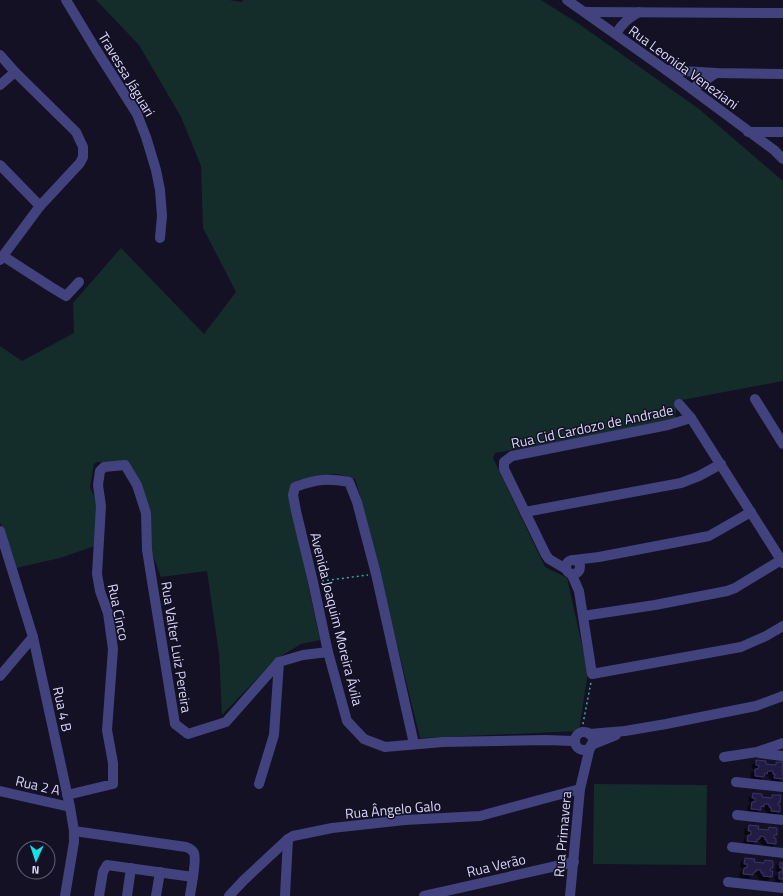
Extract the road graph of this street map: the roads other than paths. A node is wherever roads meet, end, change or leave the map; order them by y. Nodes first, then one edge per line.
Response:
1 (66, 0) edge
2 (566, 0) edge
3 (585, 12) junction
4 (639, 12) junction
5 (783, 13) edge
6 (616, 34) junction
7 (0, 55) edge
8 (666, 70) junction
9 (14, 72) junction
10 (716, 73) junction
11 (783, 74) edge
12 (0, 85) edge
13 (692, 89) junction
14 (748, 132) junction
15 (783, 132) edge
16 (783, 144) edge
17 (774, 150) junction
18 (783, 159) edge
19 (0, 165) edge
20 (40, 206) junction
21 (160, 238) dead end
22 (2, 258) edge
23 (79, 282) dead end
24 (755, 399) dead end
25 (679, 404) dead end
26 (691, 418) junction
27 (783, 444) edge
28 (721, 464) junction
29 (124, 465) joint
30 (525, 512) junction
31 (751, 512) junction
32 (0, 531) edge
33 (782, 561) edge
34 (573, 567) junction
35 (583, 616) junction
36 (783, 626) edge
37 (33, 637) junction
38 (328, 652) junction
39 (278, 662) junction
40 (0, 676) edge
41 (783, 696) edge
42 (625, 731) junction
43 (581, 739) junction
44 (783, 743) edge
45 (414, 744) junction
46 (590, 746) junction
47 (757, 752) junction
48 (783, 756) edge
49 (724, 757) dead end
50 (583, 774) junction
51 (736, 782) dead end
52 (259, 784) dead end
53 (783, 787) edge
54 (580, 789) junction
55 (0, 790) edge
56 (67, 795) junction
57 (70, 807) junction
58 (737, 814) dead end
59 (783, 820) edge
60 (74, 831) junction
61 (288, 839) junction
62 (732, 847) dead end
63 (783, 853) edge
64 (574, 862) junction
65 (131, 868) junction
66 (160, 872) junction
67 (193, 877) junction
68 (728, 882) dead end
69 (783, 888) edge
70 (65, 896) edge
71 (99, 896) edge
72 (127, 896) edge
73 (156, 896) edge
74 (190, 896) edge
75 (228, 896) edge
76 (286, 896) edge
77 (424, 896) edge
78 (570, 896) edge

1 - 21 street, Travessa Jáguari
2 - 3 street, Rua Leonida Veneziani
3 - 4 street
3 - 6 street, Rua Leonida Veneziani
4 - 5 street
4 - 6 street
6 - 8 street, Rua Leonida Veneziani
7 - 9 street
8 - 10 street
8 - 13 street, Rua Leonida Veneziani
9 - 12 street
9 - 20 street
10 - 11 street
10 - 13 street
13 - 14 street, Rua Leonida Veneziani
14 - 15 street
14 - 17 street, Rua Leonida Veneziani
16 - 17 street
17 - 18 street, Rua Leonida Veneziani
19 - 20 street
20 - 22 street
22 - 23 street
24 - 27 street
25 - 26 street
26 - 28 street
26 - 30 street, Rua Cid Cardozo de Andrade
28 - 30 street
28 - 31 street
29 - 39 street, Rua Valter Luiz Pereira
29 - 56 street, Rua Cinco
30 - 34 street
31 - 33 street
31 - 34 street
32 - 37 street, Rua 4 B
33 - 35 street
34 - 35 street
35 - 36 street
37 - 40 street
37 - 56 street, Rua 4 B
38 - 39 street
38 - 45 street, Avenida Joaquim Moreira Ávila
38 - 45 street, Avenida Joaquim Moreira Ávila
39 - 52 street
41 - 42 street, Avenida Joaquim Moreira Ávila
42 - 43 street, Avenida Joaquim Moreira Ávila
42 - 46 street, Avenida Joaquim Moreira Ávila
43 - 45 street, Avenida Joaquim Moreira Ávila
43 - 46 street, Avenida Joaquim Moreira Ávila
43 - 50 street, Rua Primavera
44 - 47 street
46 - 50 street, Rua Primavera
47 - 48 street
47 - 49 street
50 - 54 street, Rua Primavera
51 - 53 street
54 - 61 street, Rua Ângelo Galo
54 - 64 street, Rua Primavera
55 - 57 street, Rua 2 A
56 - 57 street, Rua 4 B
57 - 60 street, Rua 4 B
58 - 59 street
60 - 67 street
60 - 70 street, Rua 4 B
61 - 75 street, Rua Ângelo Galo
61 - 76 street
62 - 63 street
64 - 77 street, Rua Verão
64 - 78 street, Rua Primavera
65 - 66 street
65 - 71 street
65 - 72 street
66 - 67 street
66 - 73 street
67 - 74 street
68 - 69 street

